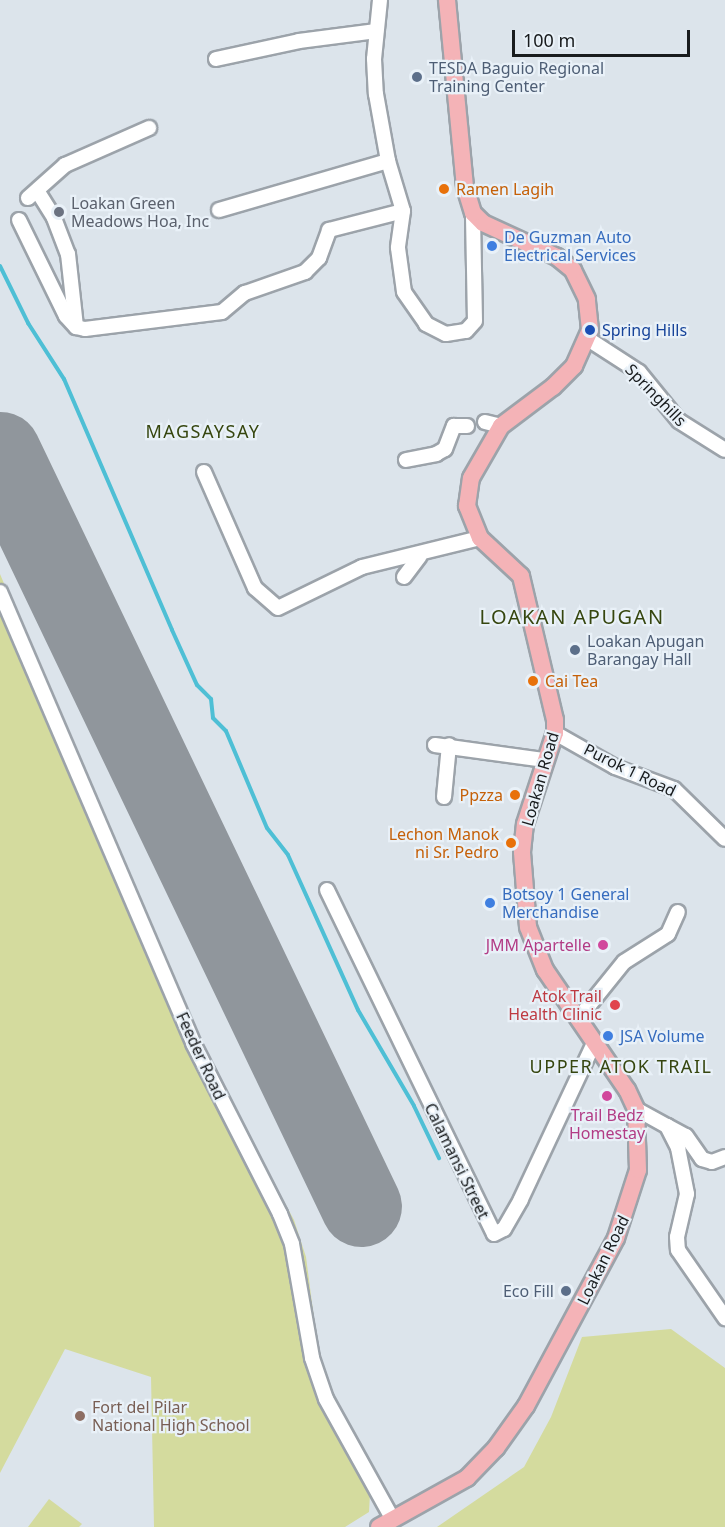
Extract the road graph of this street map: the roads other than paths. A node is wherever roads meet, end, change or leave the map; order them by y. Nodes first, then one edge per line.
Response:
1 (380, 0) edge
2 (447, 0) edge
3 (376, 31) junction
4 (216, 59) dead end
5 (149, 128) dead end
6 (388, 160) junction
7 (219, 210) dead end
8 (404, 211) junction
9 (473, 213) junction
10 (19, 219) dead end
11 (76, 327) junction
12 (588, 339) junction
13 (467, 426) dead end
14 (725, 450) edge
15 (406, 460) dead end
16 (204, 472) dead end
17 (480, 538) junction
18 (420, 556) junction
19 (404, 577) dead end
20 (0, 592) edge
21 (555, 733) junction
22 (544, 760) junction
23 (444, 797) dead end
24 (725, 839) edge
25 (327, 890) dead end
26 (678, 912) dead end
27 (578, 1019) junction
28 (594, 1044) junction
29 (636, 1109) junction
30 (667, 1126) junction
31 (725, 1156) edge
32 (725, 1318) edge
33 (386, 1523) edge

1 - 3 street
2 - 9 main road
3 - 4 street
3 - 6 street
5 - 11 street
6 - 7 street
6 - 8 street
8 - 9 street
8 - 11 street
9 - 12 main road
10 - 11 street
12 - 14 street, Springhills
12 - 17 main road, Loakan Road
13 - 15 street
16 - 18 street
17 - 18 street
17 - 21 main road, Loakan Road
18 - 19 street
20 - 33 street, Feeder Road
21 - 22 main road, Loakan Road
21 - 24 street, Purok 1 Road
22 - 23 street
22 - 27 main road, Loakan Road
25 - 28 street, Calamansi Street
26 - 27 street
27 - 28 main road, Loakan Road
28 - 29 main road, Loakan Road
29 - 30 street
29 - 33 main road, Loakan Road
30 - 31 street
30 - 32 street

